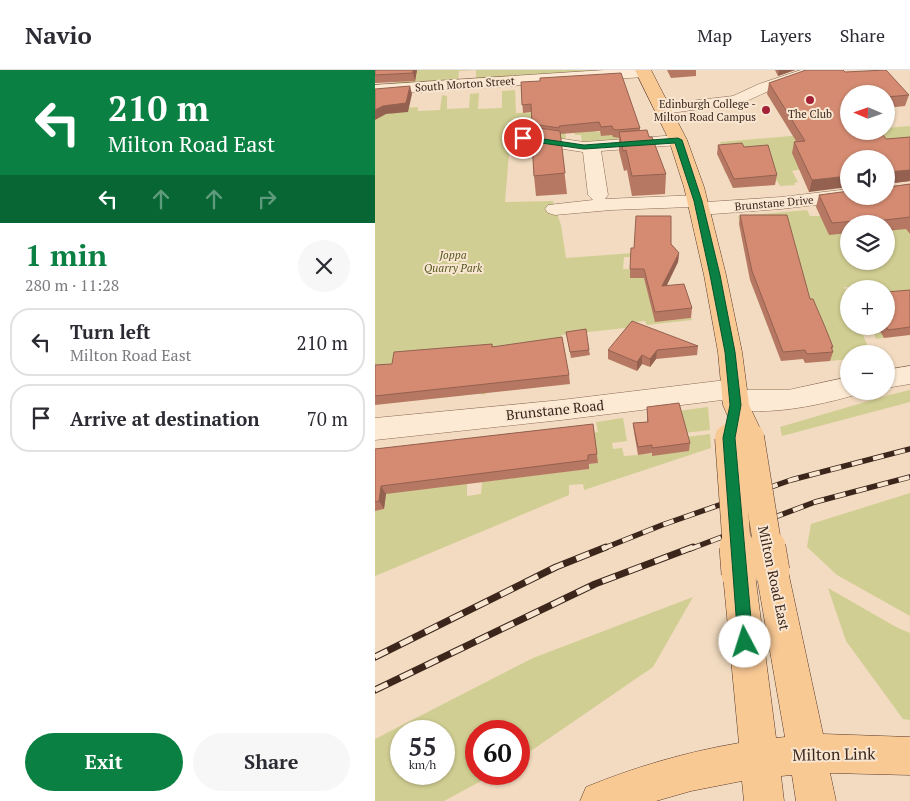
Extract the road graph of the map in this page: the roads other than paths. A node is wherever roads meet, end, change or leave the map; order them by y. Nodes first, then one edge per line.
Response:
1 (516, 70) edge
2 (816, 70) edge
3 (643, 71) edge
4 (482, 73) dead end
5 (375, 90) edge
6 (664, 109) junction
7 (523, 138) dead end
8 (678, 140) junction
9 (591, 147) junction
10 (598, 195) dead end
11 (840, 196) edge
12 (698, 205) junction
13 (555, 209) dead end
14 (910, 375) edge
15 (895, 378) edge
16 (840, 389) edge
17 (735, 398) junction
18 (375, 429) edge
19 (755, 572) junction
20 (808, 754) junction
21 (910, 756) edge
22 (759, 758) junction
23 (600, 801) edge
24 (763, 801) edge
25 (816, 801) edge

1 - 4 street
2 - 6 street
3 - 5 street, South Morton Street
3 - 6 main road, Milton Road East
6 - 8 main road, Milton Road East
7 - 9 street
8 - 9 street
8 - 12 main road, Milton Road East
9 - 10 street
11 - 12 street, Brunstane Drive
12 - 13 street, Brunstane Drive
12 - 17 main road, Milton Road East
14 - 15 street
16 - 17 street, Brunstane Road
17 - 18 street, Brunstane Road
17 - 19 main road, Milton Road East, bridge
19 - 20 main road, Milton Road East
19 - 22 main road, Milton Road East
20 - 21 main road, Milton Link
20 - 22 main road, Milton Link
20 - 25 main road, Milton Road East
22 - 23 main road, Milton Link
22 - 24 main road, Milton Road East

